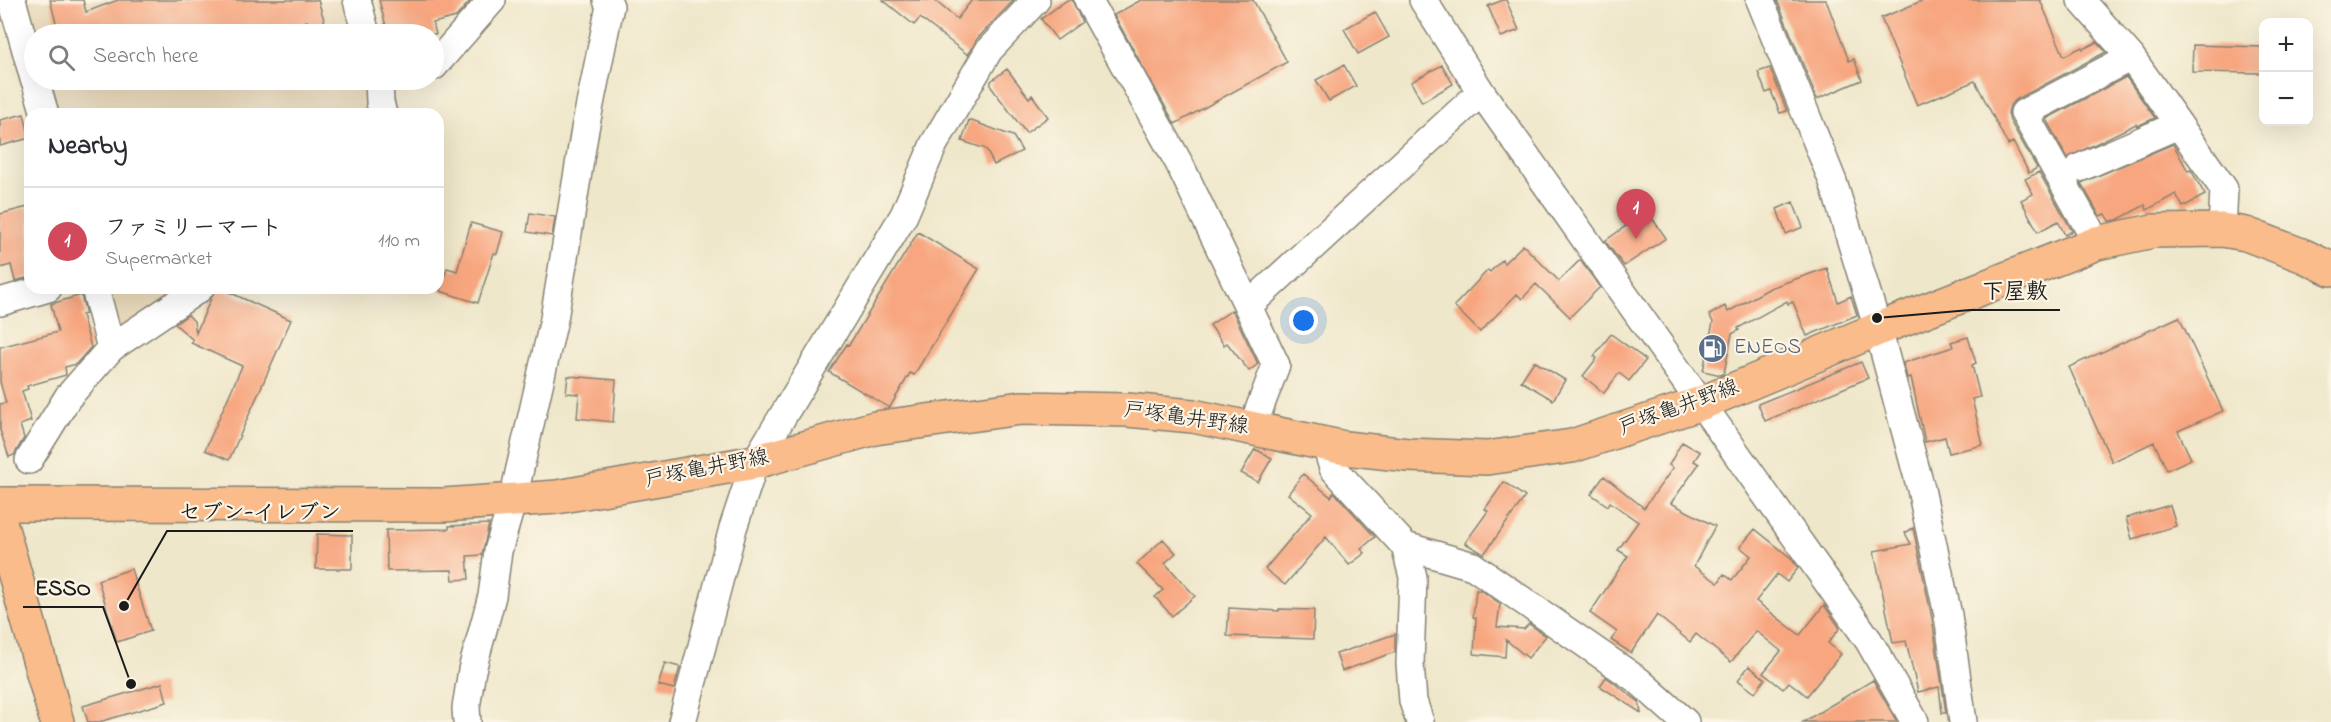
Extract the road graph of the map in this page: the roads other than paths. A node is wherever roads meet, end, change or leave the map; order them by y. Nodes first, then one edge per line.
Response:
1 (12, 0) edge
2 (357, 0) edge
3 (492, 0) edge
4 (606, 0) edge
5 (1036, 0) edge
6 (1088, 0) edge
7 (1423, 0) edge
8 (1760, 0) edge
9 (2081, 0) edge
10 (363, 24) edge
11 (24, 43) edge
12 (444, 55) edge
13 (2131, 57) junction
14 (37, 90) edge
15 (382, 90) edge
16 (1482, 92) junction
17 (43, 108) edge
18 (382, 108) edge
19 (2178, 125) junction
20 (2079, 168) dead end
21 (2222, 230) junction
22 (2097, 243) junction
23 (2331, 269) edge
24 (27, 294) edge
25 (96, 294) edge
26 (191, 294) edge
27 (0, 302) edge
28 (1248, 306) junction
29 (1878, 329) junction
30 (111, 348) junction
31 (1702, 403) junction
32 (1252, 428) junction
33 (1326, 445) junction
34 (29, 460) dead end
35 (755, 462) junction
36 (513, 499) junction
37 (0, 504) edge
38 (0, 522) edge
39 (1405, 546) junction
40 (57, 722) edge
41 (467, 722) edge
42 (682, 722) edge
43 (1420, 722) edge
44 (1685, 722) edge
45 (1915, 722) edge
46 (1963, 722) edge

1 - 11 street
2 - 10 street
3 - 12 street
4 - 36 street
5 - 35 street
6 - 28 street
7 - 16 street
8 - 29 street
9 - 13 street
13 - 19 street
13 - 22 street
14 - 17 street
15 - 18 street
16 - 28 street
16 - 31 street
19 - 20 street
19 - 21 street
21 - 22 main road, 戸塚亀井野線
21 - 23 main road, 戸塚亀井野線
22 - 29 main road, 戸塚亀井野線
24 - 27 street
25 - 30 street
26 - 30 street
28 - 32 street
29 - 31 main road, 戸塚亀井野線
29 - 46 street
30 - 34 street
31 - 33 main road, 戸塚亀井野線
31 - 45 street
32 - 33 main road, 戸塚亀井野線
32 - 35 main road, 戸塚亀井野線
33 - 39 street
35 - 36 main road, 戸塚亀井野線
35 - 42 street
36 - 37 main road, 戸塚亀井野線
36 - 41 street
38 - 40 main road
39 - 43 street
39 - 44 street

